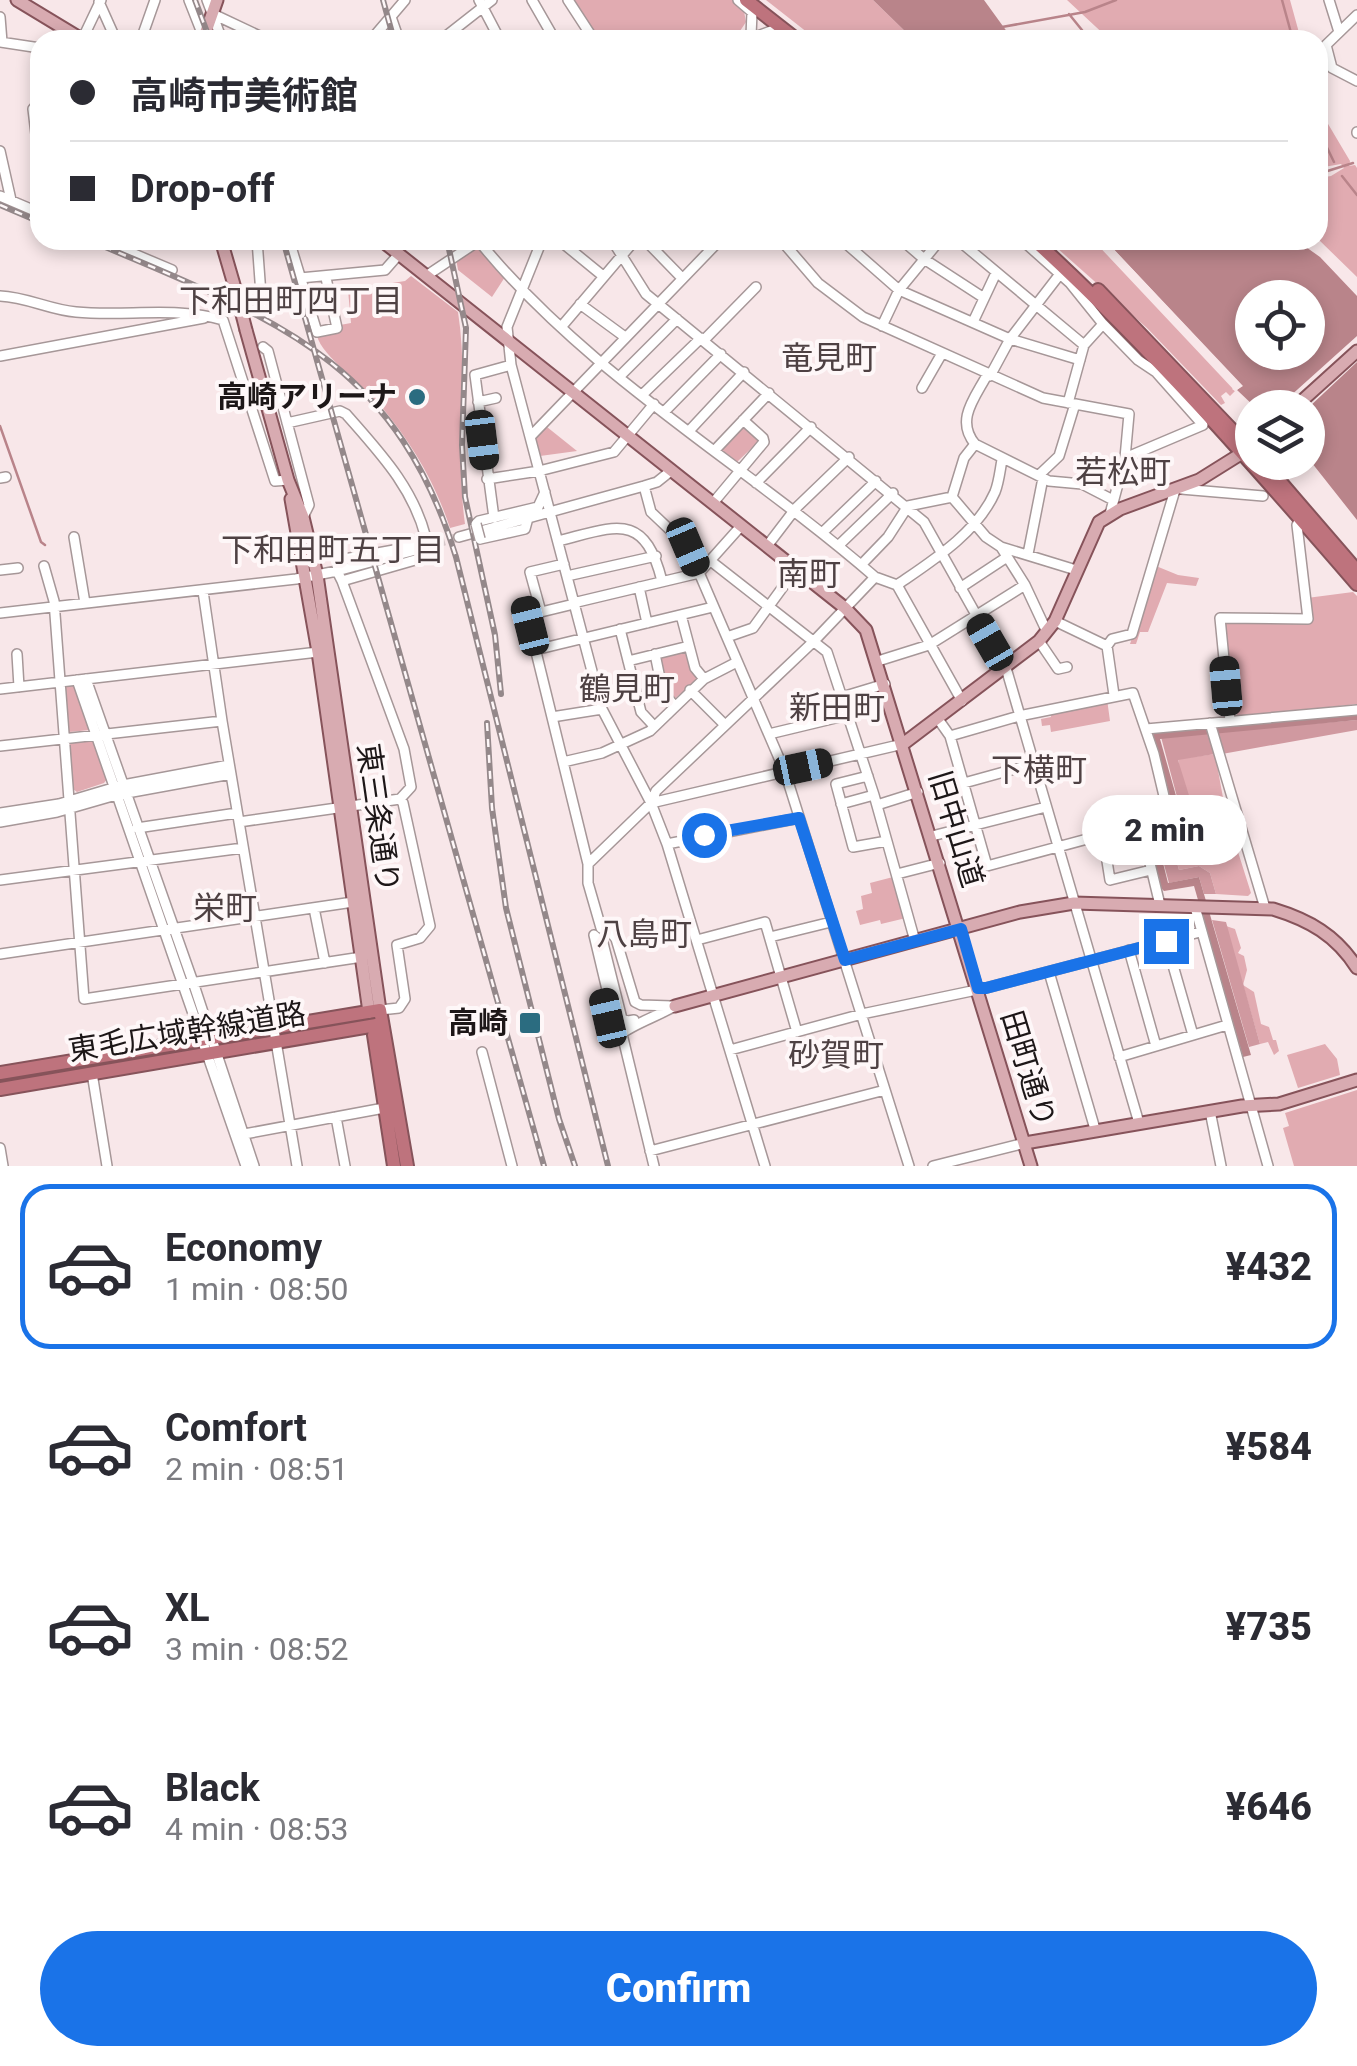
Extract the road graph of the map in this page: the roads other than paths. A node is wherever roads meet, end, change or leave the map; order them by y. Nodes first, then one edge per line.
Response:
1 (18, 0) edge
2 (155, 0) edge
3 (189, 0) edge
4 (207, 0) edge
5 (217, 0) edge
6 (405, 0) edge
7 (532, 0) edge
8 (568, 0) edge
9 (738, 0) edge
10 (746, 0) edge
11 (760, 0) edge
12 (1329, 0) edge
13 (100, 1) edge
14 (484, 2) edge
15 (213, 14) junction
16 (1357, 15) edge
17 (0, 17) edge
18 (391, 17) junction
19 (67, 30) edge
20 (87, 30) edge
21 (112, 30) edge
22 (144, 30) edge
23 (200, 30) edge
24 (207, 30) edge
25 (219, 30) edge
26 (247, 30) edge
27 (379, 30) edge
28 (396, 30) edge
29 (452, 30) edge
30 (496, 30) edge
31 (549, 30) edge
32 (588, 30) edge
33 (750, 30) edge
34 (784, 30) edge
35 (798, 30) edge
36 (1338, 32) junction
37 (1, 42) edge
38 (1328, 44) edge
39 (30, 46) edge
40 (1328, 53) edge
41 (1357, 81) edge
42 (0, 151) edge
43 (0, 196) edge
44 (11, 200) junction
45 (30, 209) edge
46 (125, 250) edge
47 (224, 250) edge
48 (257, 250) edge
49 (292, 250) edge
50 (394, 250) edge
51 (464, 250) edge
52 (486, 250) edge
53 (538, 250) edge
54 (571, 250) edge
55 (618, 250) edge
56 (626, 250) edge
57 (654, 250) edge
58 (790, 250) edge
59 (853, 250) edge
60 (914, 250) edge
61 (931, 250) edge
62 (970, 250) edge
63 (1033, 250) edge
64 (1044, 250) edge
65 (1056, 250) edge
66 (708, 252) edge
67 (399, 254) junction
68 (621, 255) junction
69 (924, 258) junction
70 (172, 270) dead end
71 (996, 273) junction
72 (1060, 274) junction
73 (426, 276) junction
74 (603, 276) junction
75 (300, 278) junction
76 (326, 278) junction
77 (682, 278) junction
78 (756, 287) dead end
79 (899, 290) junction
80 (520, 292) junction
81 (0, 296) edge
82 (984, 298) junction
83 (1084, 298) junction
84 (580, 304) junction
85 (658, 304) junction
86 (1035, 305) junction
87 (262, 308) dead end
88 (217, 318) junction
89 (677, 319) junction
90 (973, 322) junction
91 (1103, 324) junction
92 (562, 326) junction
93 (882, 326) junction
94 (625, 337) junction
95 (702, 339) junction
96 (1010, 339) junction
97 (507, 340) junction
98 (1084, 345) junction
99 (263, 348) dead end
100 (1357, 351) edge
101 (721, 354) junction
102 (941, 354) junction
103 (0, 356) edge
104 (1080, 360) junction
105 (602, 361) junction
106 (511, 365) junction
107 (744, 372) junction
108 (1165, 372) junction
109 (989, 375) junction
110 (620, 376) junction
111 (922, 388) dead end
112 (1314, 390) edge
113 (770, 393) junction
114 (573, 394) junction
115 (643, 394) junction
116 (496, 398) dead end
117 (478, 402) junction
118 (1072, 403) junction
119 (654, 404) junction
120 (664, 412) junction
121 (743, 420) junction
122 (287, 423) junction
123 (811, 427) junction
124 (689, 430) junction
125 (1235, 434) edge
126 (628, 436) junction
127 (1235, 436) edge
128 (530, 437) junction
129 (974, 444) junction
130 (714, 451) junction
131 (849, 458) junction
132 (1126, 458) junction
133 (1235, 458) edge
134 (1002, 460) junction
135 (672, 470) junction
136 (739, 470) junction
137 (539, 471) junction
138 (1041, 477) junction
139 (488, 479) junction
140 (288, 480) junction
141 (1272, 480) edge
142 (1279, 480) edge
143 (876, 481) junction
144 (756, 483) junction
145 (644, 486) junction
146 (1177, 490) junction
147 (544, 492) junction
148 (892, 493) junction
149 (1263, 496) dead end
150 (952, 497) junction
151 (713, 503) junction
152 (908, 506) junction
153 (1112, 507) junction
154 (550, 512) junction
155 (651, 512) junction
156 (794, 512) junction
157 (303, 517) junction
158 (494, 518) junction
159 (528, 518) junction
160 (1300, 519) junction
161 (974, 522) junction
162 (741, 526) junction
163 (632, 529) junction
164 (822, 534) junction
165 (459, 537) tunnel mouth
166 (74, 538) dead end
167 (558, 541) junction
168 (424, 543) junction
169 (767, 546) junction
170 (838, 546) junction
171 (1001, 547) junction
172 (942, 554) junction
173 (1028, 554) junction
174 (656, 556) junction
175 (1007, 557) junction
176 (712, 562) junction
177 (564, 564) junction
178 (861, 565) junction
179 (44, 566) dead end
180 (18, 568) dead end
181 (796, 569) junction
182 (0, 570) edge
183 (1076, 570) junction
184 (1357, 571) edge
185 (699, 573) junction
186 (311, 576) junction
187 (340, 576) junction
188 (566, 576) junction
189 (875, 578) junction
190 (662, 582) junction
191 (1357, 584) edge
192 (897, 585) junction
193 (1025, 585) junction
194 (639, 587) junction
195 (960, 588) junction
196 (204, 591) junction
197 (524, 603) dead end
198 (85, 604) junction
199 (574, 604) junction
200 (769, 606) junction
201 (54, 607) junction
202 (713, 607) junction
203 (845, 608) junction
204 (0, 613) edge
205 (681, 615) junction
206 (975, 615) junction
207 (647, 623) junction
208 (620, 630) junction
209 (1047, 631) junction
210 (726, 637) junction
211 (582, 638) junction
212 (814, 641) junction
213 (930, 645) junction
214 (689, 646) junction
215 (1107, 646) junction
216 (535, 650) junction
217 (318, 652) junction
218 (16, 654) dead end
219 (655, 654) junction
220 (628, 661) junction
221 (878, 661) junction
222 (737, 662) junction
223 (214, 664) junction
224 (1067, 666) dead end
225 (1006, 668) junction
226 (704, 679) junction
227 (81, 680) junction
228 (60, 682) junction
229 (885, 684) junction
230 (20, 687) junction
231 (0, 689) edge
232 (690, 690) junction
233 (752, 696) junction
234 (1114, 696) junction
235 (842, 697) junction
236 (962, 701) junction
237 (675, 706) junction
238 (602, 709) junction
239 (1357, 710) edge
240 (848, 715) junction
241 (1019, 716) junction
242 (552, 717) junction
243 (938, 719) junction
244 (222, 721) junction
245 (1230, 721) junction
246 (724, 724) junction
247 (654, 726) junction
248 (1212, 728) junction
249 (1146, 729) junction
250 (769, 734) junction
251 (100, 735) junction
252 (950, 736) junction
253 (65, 739) junction
254 (620, 744) junction
255 (903, 744) junction
256 (0, 746) edge
257 (861, 754) junction
258 (830, 761) junction
259 (563, 762) junction
260 (1033, 764) junction
261 (230, 770) junction
262 (784, 772) junction
263 (868, 776) junction
264 (964, 783) junction
265 (836, 784) junction
266 (120, 790) junction
267 (918, 792) junction
268 (400, 799) junction
269 (875, 800) junction
270 (651, 803) junction
271 (71, 804) junction
272 (841, 804) junction
273 (346, 805) junction
274 (1046, 807) junction
275 (0, 814) edge
276 (238, 818) junction
277 (799, 818) junction
278 (0, 822) edge
279 (976, 826) junction
280 (1141, 826) junction
281 (137, 828) junction
282 (932, 836) junction
283 (1103, 836) junction
284 (887, 841) junction
285 (667, 844) junction
286 (244, 848) junction
287 (1058, 848) junction
288 (146, 862) junction
289 (940, 863) junction
290 (588, 864) junction
291 (76, 870) junction
292 (1151, 870) junction
293 (898, 874) junction
294 (0, 880) edge
295 (352, 902) junction
296 (1074, 903) junction
297 (1160, 905) junction
298 (1195, 906) junction
299 (314, 908) junction
300 (1265, 908) junction
301 (256, 916) junction
302 (831, 922) junction
303 (169, 928) junction
304 (961, 929) junction
305 (596, 932) junction
306 (1200, 932) junction
307 (770, 937) junction
308 (697, 940) junction
309 (80, 941) junction
310 (916, 941) junction
311 (1166, 941) junction
312 (1129, 950) junction
313 (0, 954) edge
314 (362, 957) junction
315 (845, 960) junction
316 (1091, 960) junction
317 (325, 963) junction
318 (1357, 968) edge
319 (1049, 972) junction
320 (265, 973) junction
321 (782, 977) junction
322 (190, 986) junction
323 (978, 988) junction
324 (713, 996) junction
325 (675, 1006) junction
326 (656, 1014) junction
327 (862, 1014) junction
328 (376, 1018) junction
329 (1228, 1025) junction
330 (273, 1026) junction
331 (797, 1032) junction
332 (1193, 1035) junction
333 (208, 1037) junction
334 (276, 1043) junction
335 (1156, 1046) junction
336 (730, 1050) junction
337 (482, 1052) dead end
338 (213, 1054) junction
339 (1119, 1057) junction
340 (0, 1074) edge
341 (92, 1074) junction
342 (1357, 1080) edge
343 (0, 1089) edge
344 (886, 1090) junction
345 (1251, 1106) junction
346 (384, 1108) junction
347 (1210, 1111) junction
348 (336, 1116) junction
349 (1138, 1122) junction
350 (290, 1124) junction
351 (752, 1126) junction
352 (1095, 1129) junction
353 (239, 1135) junction
354 (1025, 1144) junction
355 (0, 1148) edge
356 (650, 1151) junction
357 (3, 1166) edge
358 (107, 1166) edge
359 (246, 1166) edge
360 (254, 1166) edge
361 (297, 1166) edge
362 (345, 1166) edge
363 (394, 1166) edge
364 (407, 1166) edge
365 (512, 1166) edge
366 (654, 1166) edge
367 (765, 1166) edge
368 (909, 1166) edge
369 (933, 1166) edge
370 (1032, 1166) edge
371 (1221, 1166) edge
372 (1268, 1166) edge

1 - 19 main road
2 - 22 street
3 - 23 street
4 - 15 street
5 - 15 main road
6 - 18 street
7 - 31 street
8 - 32 street
9 - 33 street
10 - 34 highway
11 - 35 highway
12 - 36 street
13 - 20 street
13 - 21 street
14 - 29 street
14 - 30 street
15 - 24 main road
15 - 25 street
15 - 26 street
16 - 36 street
17 - 37 street
18 - 27 street
18 - 28 street
36 - 38 street
37 - 39 street
40 - 41 street
42 - 44 street
43 - 44 street
44 - 45 street
46 - 70 street
47 - 140 main road, 東三条通り, bridge
48 - 87 street
49 - 75 street
50 - 67 main road, 旧中山道
51 - 73 street
52 - 80 street
53 - 80 street
54 - 74 street
55 - 68 street
56 - 68 street
57 - 77 street
58 - 93 street
59 - 79 street
60 - 69 street
61 - 69 street
62 - 71 street
63 - 72 street
64 - 108 highway
65 - 125 highway
66 - 77 street
67 - 73 main road, 旧中山道
67 - 76 street
68 - 74 street
68 - 85 street
69 - 79 street
69 - 82 street
71 - 82 street
71 - 86 street
72 - 83 street
72 - 86 street
73 - 97 main road, 旧中山道
74 - 84 street
75 - 76 street
75 - 76 street
77 - 85 street
78 - 95 street
79 - 90 street
79 - 93 street
80 - 92 street
80 - 97 street
81 - 88 street
82 - 90 street
83 - 91 street
83 - 108 highway
84 - 92 street
84 - 94 street
85 - 89 street
85 - 94 street
86 - 96 street
86 - 98 street
88 - 103 street
88 - 140 street
89 - 95 street
89 - 110 street
90 - 96 street
91 - 98 street
91 - 132 street
92 - 105 street
93 - 102 street
94 - 105 street
95 - 101 street
95 - 115 street
96 - 104 street
96 - 109 street
97 - 106 street
97 - 114 main road, 旧中山道
98 - 104 street
99 - 122 street
100 - 112 main road
101 - 107 street
101 - 120 street
102 - 109 street
102 - 111 street
104 - 118 street
105 - 110 street
105 - 114 street
106 - 117 street
106 - 128 street
107 - 113 street
107 - 124 street
108 - 127 highway
109 - 118 street
109 - 129 street
110 - 115 street
113 - 121 street
113 - 123 street
114 - 126 main road, 旧中山道
114 - 128 street
115 - 119 street
116 - 117 street
117 - 139 street
118 - 132 street
118 - 138 street
119 - 120 street
119 - 126 street
120 - 124 street
121 - 130 street
121 - 136 street
122 - 157 street
122 - 168 street
123 - 131 street
123 - 144 street
124 - 130 street
126 - 135 main road, 旧中山道
126 - 137 street
128 - 137 street
129 - 134 street
129 - 150 street
130 - 136 street
131 - 143 street
131 - 156 street
132 - 153 street
133 - 146 main road
134 - 138 street
134 - 161 street
135 - 145 street
135 - 151 main road, 旧中山道
136 - 144 street
136 - 151 street
137 - 139 street
137 - 147 street
138 - 153 street
138 - 173 street
139 - 158 street
140 - 157 main road, 東三条通り
140 - 186 main road, 東三条通り
141 - 160 highway
142 - 184 highway
143 - 148 street
143 - 164 street
144 - 156 street
145 - 154 street
145 - 155 street
146 - 149 street
146 - 153 main road
146 - 215 street
147 - 154 street
147 - 158 street
148 - 152 street
148 - 170 street
150 - 152 street
150 - 161 street
151 - 162 main road, 旧中山道
152 - 172 street
152 - 178 street
153 - 183 main road
154 - 159 street
154 - 167 street
155 - 163 street
155 - 185 street
156 - 164 street
156 - 169 street
157 - 186 main road, 東三条通り
158 - 159 street, bridge
159 - 165 street
160 - 191 highway
160 - 245 street
161 - 171 street
161 - 172 street
162 - 169 main road, 旧中山道
162 - 176 street
163 - 167 street
163 - 174 street
164 - 170 street
166 - 198 street
167 - 177 street
168 - 187 street
168 - 187 street
169 - 181 main road, 旧中山道
170 - 178 street
171 - 173 street
171 - 175 street
172 - 192 street
172 - 195 street
173 - 183 street
174 - 188 street
174 - 190 street
175 - 193 street
175 - 195 street
176 - 185 street
176 - 200 street
177 - 188 street
177 - 199 street
178 - 189 street
179 - 201 street
180 - 182 street
181 - 200 street
181 - 203 main road, 旧中山道
183 - 209 main road
185 - 190 street
185 - 202 street
186 - 187 street
186 - 196 street
186 - 217 main road, 東三条通り
186 - 273 main road, 東三条通り
187 - 268 street
188 - 199 street
189 - 192 street
189 - 203 street
190 - 194 street
192 - 213 street
193 - 206 street
193 - 209 street
194 - 199 street
194 - 207 street
195 - 206 street
196 - 198 street
196 - 223 street
197 - 216 street
198 - 201 street
199 - 211 street
200 - 210 street
200 - 212 street
201 - 204 street
201 - 228 street
202 - 205 street
202 - 210 street
203 - 212 street
203 - 221 main road, 旧中山道
205 - 207 street
205 - 214 street
206 - 213 street
206 - 225 street
207 - 208 street
208 - 211 street
208 - 220 street
209 - 215 street
209 - 224 street
209 - 225 main road
210 - 222 street
211 - 216 street
211 - 238 street
212 - 233 street
212 - 235 street
213 - 221 street
213 - 236 street
214 - 219 street
214 - 226 street
215 - 234 street
216 - 242 street
217 - 223 street
217 - 273 main road, 東三条通り
218 - 230 street
219 - 220 street
219 - 237 street
220 - 247 street
221 - 229 main road, 旧中山道
222 - 226 street
222 - 233 street
223 - 227 street
223 - 244 street
225 - 236 main road
225 - 241 street
226 - 232 street
227 - 228 street
227 - 251 street
228 - 230 street
228 - 253 street
229 - 235 street
229 - 255 main road, 旧中山道
230 - 231 street
232 - 237 street
232 - 246 street
233 - 246 street
233 - 250 street
234 - 241 street
234 - 249 street
235 - 240 street
236 - 243 main road
237 - 247 street
238 - 242 street
238 - 254 street
239 - 245 street
240 - 250 street
240 - 257 street
241 - 252 street
241 - 260 street
242 - 259 street
243 - 252 street
243 - 255 main road
244 - 251 street
244 - 261 street
245 - 248 street
246 - 270 street
247 - 254 street
248 - 249 street
248 - 300 street
249 - 280 street
250 - 262 street
251 - 253 street
251 - 266 street
252 - 264 street
253 - 256 street
253 - 271 street
254 - 259 street
254 - 270 street
255 - 257 street
255 - 267 main road, 旧中山道
257 - 258 street
257 - 263 street
258 - 262 street
258 - 265 street
259 - 290 street
260 - 264 street
260 - 274 street
261 - 266 street
261 - 276 street
262 - 270 street
262 - 277 street
263 - 265 street
263 - 269 street
264 - 279 street
265 - 272 street
266 - 271 street
266 - 281 street
266 - 288 street
267 - 269 street
267 - 282 main road, 旧中山道
268 - 273 street
268 - 328 street
269 - 272 street
269 - 284 street
270 - 285 street
270 - 290 street
271 - 275 street
271 - 278 street
271 - 291 street
272 - 284 street
273 - 276 street
273 - 295 main road, 東三条通り
273 - 328 main road, 東三条通り
274 - 279 street
274 - 287 street
276 - 281 street
276 - 286 street
277 - 285 street
277 - 302 street
279 - 282 street
279 - 287 street
280 - 283 street
280 - 292 street
281 - 288 street
282 - 289 main road, 旧中山道
283 - 287 street
283 - 292 street
284 - 293 street
285 - 308 street
286 - 288 street
286 - 301 street
287 - 296 street
288 - 291 street
288 - 303 street
289 - 293 street
289 - 304 main road, 旧中山道
290 - 305 street
291 - 294 street
291 - 309 street
292 - 297 street
293 - 310 street
295 - 299 street
295 - 314 main road, 東三条通り
296 - 297 main road
296 - 304 main road
296 - 316 street
297 - 298 main road
298 - 300 main road
298 - 306 street
299 - 301 street
299 - 317 street
300 - 318 main road
301 - 303 street
301 - 320 street
302 - 307 street
302 - 315 street
303 - 309 street
303 - 322 street
304 - 310 main road
304 - 323 main road, 田町通り
305 - 325 street
305 - 326 street
305 - 326 street
306 - 311 street
306 - 329 street
307 - 308 street
307 - 321 street
308 - 324 street
309 - 313 street
309 - 322 street
310 - 315 main road
311 - 312 street
311 - 332 street
312 - 316 street
312 - 335 street
314 - 317 street
314 - 328 main road, 東三条通り
315 - 321 main road
315 - 327 street
316 - 319 street
316 - 339 street
317 - 320 street
319 - 323 street
319 - 352 street
320 - 322 street
320 - 330 street
321 - 324 main road
321 - 331 street
322 - 333 street
323 - 327 street
323 - 354 main road, 田町通り
324 - 325 main road
324 - 336 street
325 - 326 street
325 - 356 street
327 - 331 street
327 - 344 street
328 - 330 highway, 東毛広域幹線道路
328 - 334 highway, 東毛広域幹線道路
328 - 346 highway, 東三条通り
328 - 364 highway, 東三条通り
329 - 332 street
329 - 345 street
330 - 333 highway, 東毛広域幹線道路
330 - 334 street
331 - 336 street
332 - 335 street
333 - 338 street
333 - 340 highway, 東毛広域幹線道路
334 - 338 highway, 東毛広域幹線道路
334 - 350 street
335 - 339 street
336 - 351 street
337 - 365 street
338 - 341 highway, 東毛広域幹線道路
338 - 353 street
339 - 349 street
341 - 343 highway, 東毛広域幹線道路
341 - 358 street
342 - 345 main road
344 - 351 street
344 - 368 street
345 - 347 main road
345 - 372 street
346 - 348 street
346 - 363 highway, 東三条通り
347 - 349 main road
347 - 371 street
348 - 350 street
348 - 362 street
349 - 352 main road
350 - 353 street
350 - 361 street
351 - 356 street
351 - 367 street
352 - 354 main road
353 - 359 street
353 - 360 street
354 - 369 street
354 - 370 main road, 田町通り
355 - 357 street
356 - 366 street

